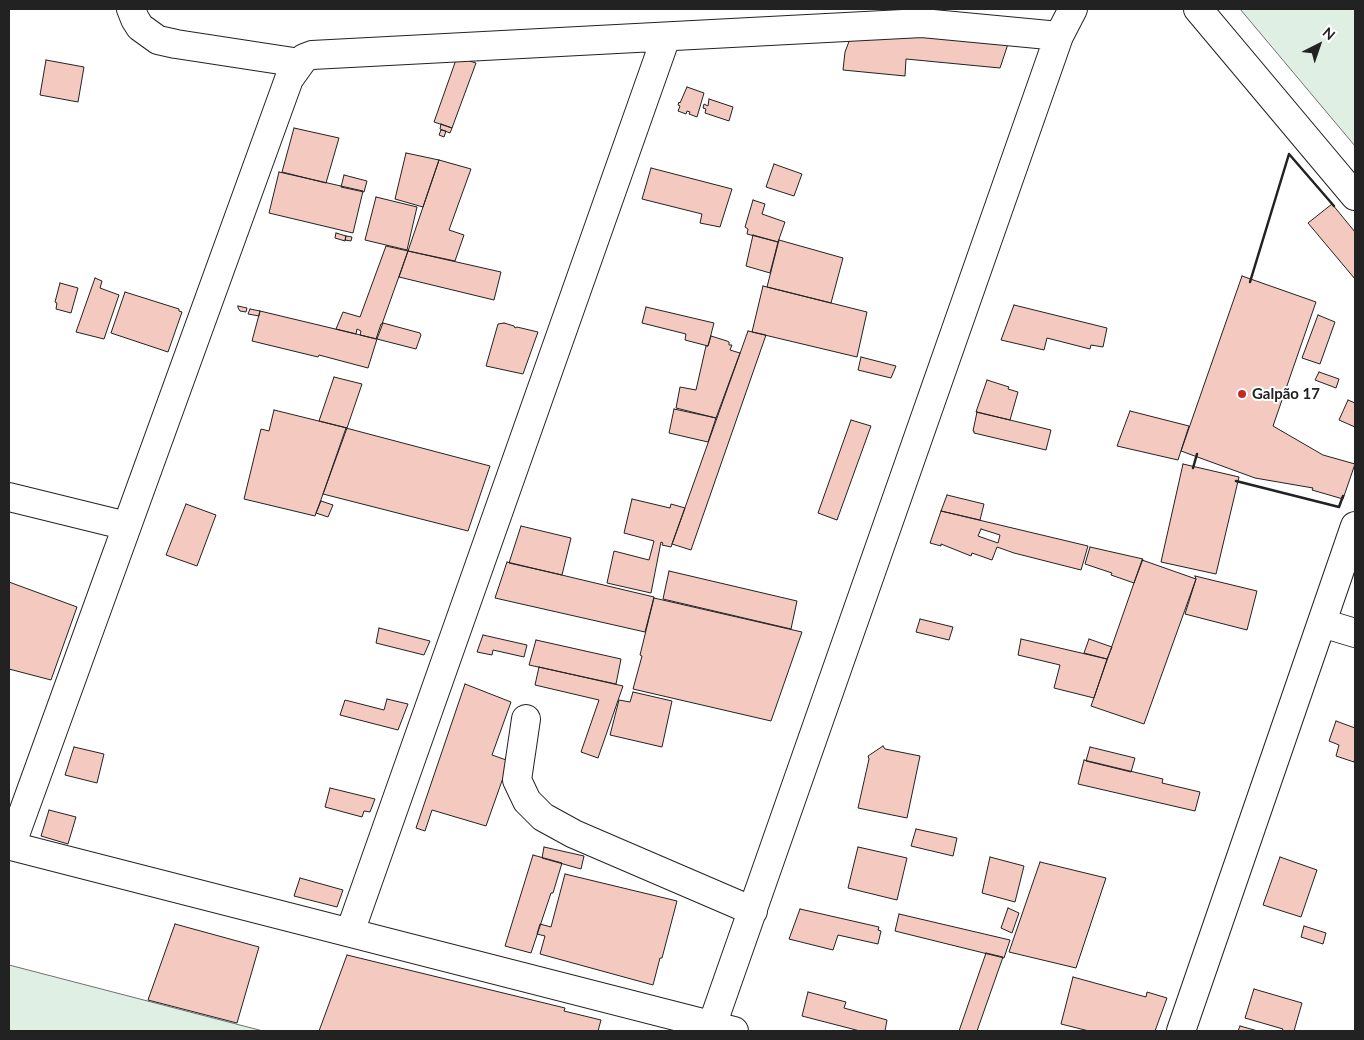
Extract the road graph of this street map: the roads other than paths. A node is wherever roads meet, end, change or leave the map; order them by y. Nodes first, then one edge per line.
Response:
1 (131, 9) edge
2 (1073, 9) edge
3 (1198, 9) edge
4 (1059, 36) junction
5 (666, 37) junction
6 (300, 63) junction
7 (1355, 196) edge
8 (9, 497) edge
9 (127, 526) junction
10 (1355, 526) edge
11 (1322, 623) junction
12 (1355, 633) edge
13 (526, 719) dead end
14 (10, 846) edge
15 (753, 910) junction
16 (350, 932) junction
17 (719, 1029) edge
18 (1181, 1031) edge

1 - 6 lane
2 - 4 lane
3 - 7 lane
4 - 5 lane
4 - 15 lane
5 - 6 lane
5 - 16 lane
6 - 9 lane
8 - 9 lane
9 - 14 lane
10 - 11 lane
11 - 12 lane
11 - 18 lane
13 - 15 lane
14 - 16 lane
15 - 17 lane
16 - 17 lane

